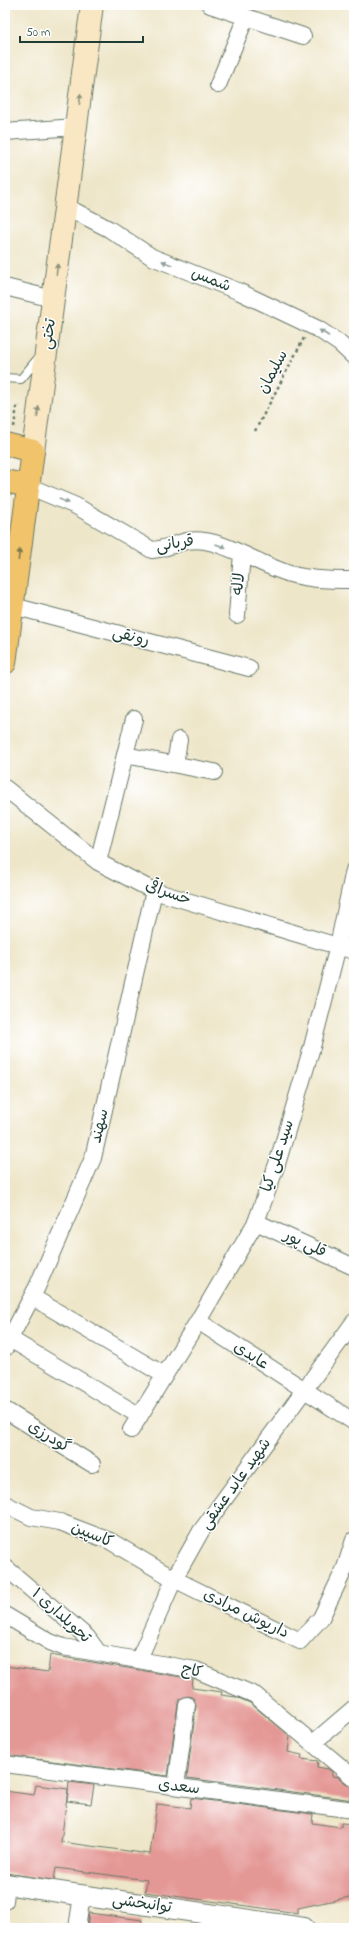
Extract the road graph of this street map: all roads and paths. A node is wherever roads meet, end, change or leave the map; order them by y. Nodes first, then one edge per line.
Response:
1 (92, 5) edge
2 (210, 5) edge
3 (246, 17) junction
4 (303, 36) dead end
5 (218, 85) dead end
6 (76, 127) junction
7 (5, 132) edge
8 (65, 206) junction
9 (5, 287) edge
10 (53, 299) junction
11 (311, 326) junction
12 (47, 347) junction
13 (354, 357) edge
14 (5, 378) edge
15 (255, 431) dead end
16 (5, 444) edge
17 (33, 450) junction
18 (5, 481) edge
19 (28, 486) junction
20 (242, 554) junction
21 (354, 580) edge
22 (13, 606) junction
23 (237, 615) dead end
24 (5, 663) edge
25 (249, 668) dead end
26 (134, 720) dead end
27 (179, 740) dead end
28 (125, 754) junction
29 (175, 764) junction
30 (214, 772) dead end
31 (5, 788) edge
32 (98, 862) junction
33 (354, 870) edge
34 (154, 891) junction
35 (338, 946) junction
36 (354, 950) edge
37 (256, 1222) junction
38 (354, 1267) edge
39 (32, 1297) junction
40 (198, 1321) junction
41 (354, 1322) edge
42 (7, 1344) edge
43 (164, 1375) junction
44 (304, 1390) junction
45 (5, 1410) edge
46 (140, 1416) junction
47 (354, 1422) edge
48 (131, 1430) dead end
49 (92, 1464) dead end
50 (5, 1504) edge
51 (354, 1540) edge
52 (5, 1567) edge
53 (174, 1579) junction
54 (5, 1615) edge
55 (98, 1652) junction
56 (139, 1659) junction
57 (187, 1705) dead end
58 (354, 1708) edge
59 (313, 1743) junction
60 (5, 1764) edge
61 (354, 1778) edge
62 (176, 1786) junction
63 (354, 1810) edge
64 (6, 1890) edge
65 (82, 1895) junction
66 (78, 1928) edge
67 (304, 1928) edge

6 -> 1 main road, تختی
2 - 3 street
3 - 4 street
3 - 5 street
6 - 7 street
6 - 8 main road, تختی
10 -> 8 main road, تختی
11 -> 8 street, شمس
9 - 10 street
10 - 12 main road, تختی
13 -> 11 street, شمس
11 - 15 path, سلیمان
12 - 14 lane
17 -> 12 main road, تختی
16 - 17 main road
17 - 19 main road, تختی
18 - 19 main road
19 -> 20 street, قربانی
22 -> 19 main road, تختی
20 - 21 street, قربانی
20 - 23 street, لاله
22 - 24 main road, تختی
22 - 25 street, رونقی
26 - 28 street
27 - 29 street
28 - 29 street
28 - 32 street
29 - 30 street
31 - 32 street, خسراقی
32 - 34 street, خسراقی
33 - 35 street, سید علی کیا
34 - 35 street, خسراقی
34 - 39 street, سهند
35 - 36 street, خسراقی
35 - 37 street, سید علی کیا
37 - 38 street, قلی پور
37 - 40 street, سید علی کیا
39 - 42 street, سهند
39 - 43 street
40 - 43 street, سید علی کیا
40 - 44 street, عابدی
41 - 44 street, شهید عابد عشقی
42 - 46 street
43 - 46 street, سید علی کیا
44 - 47 street, عابدی
44 - 53 street, شهید عابد عشقی
45 - 49 street, گودرزی
46 - 48 street, سید علی کیا
50 - 53 street, کاسپین
51 - 53 street, داریوش مرادی
52 - 55 street, تحویلداری ۱
53 - 56 street, شهید عابد عشقی
54 - 55 street, کاج
55 - 56 street, کاج
56 - 59 street, کاج
57 - 62 street
58 - 59 street
59 - 61 street, کاج
60 - 62 street, سعدی
62 - 63 street, سعدی
64 - 65 street, توانبخشی
65 - 66 street
65 - 67 street, توانبخشی

